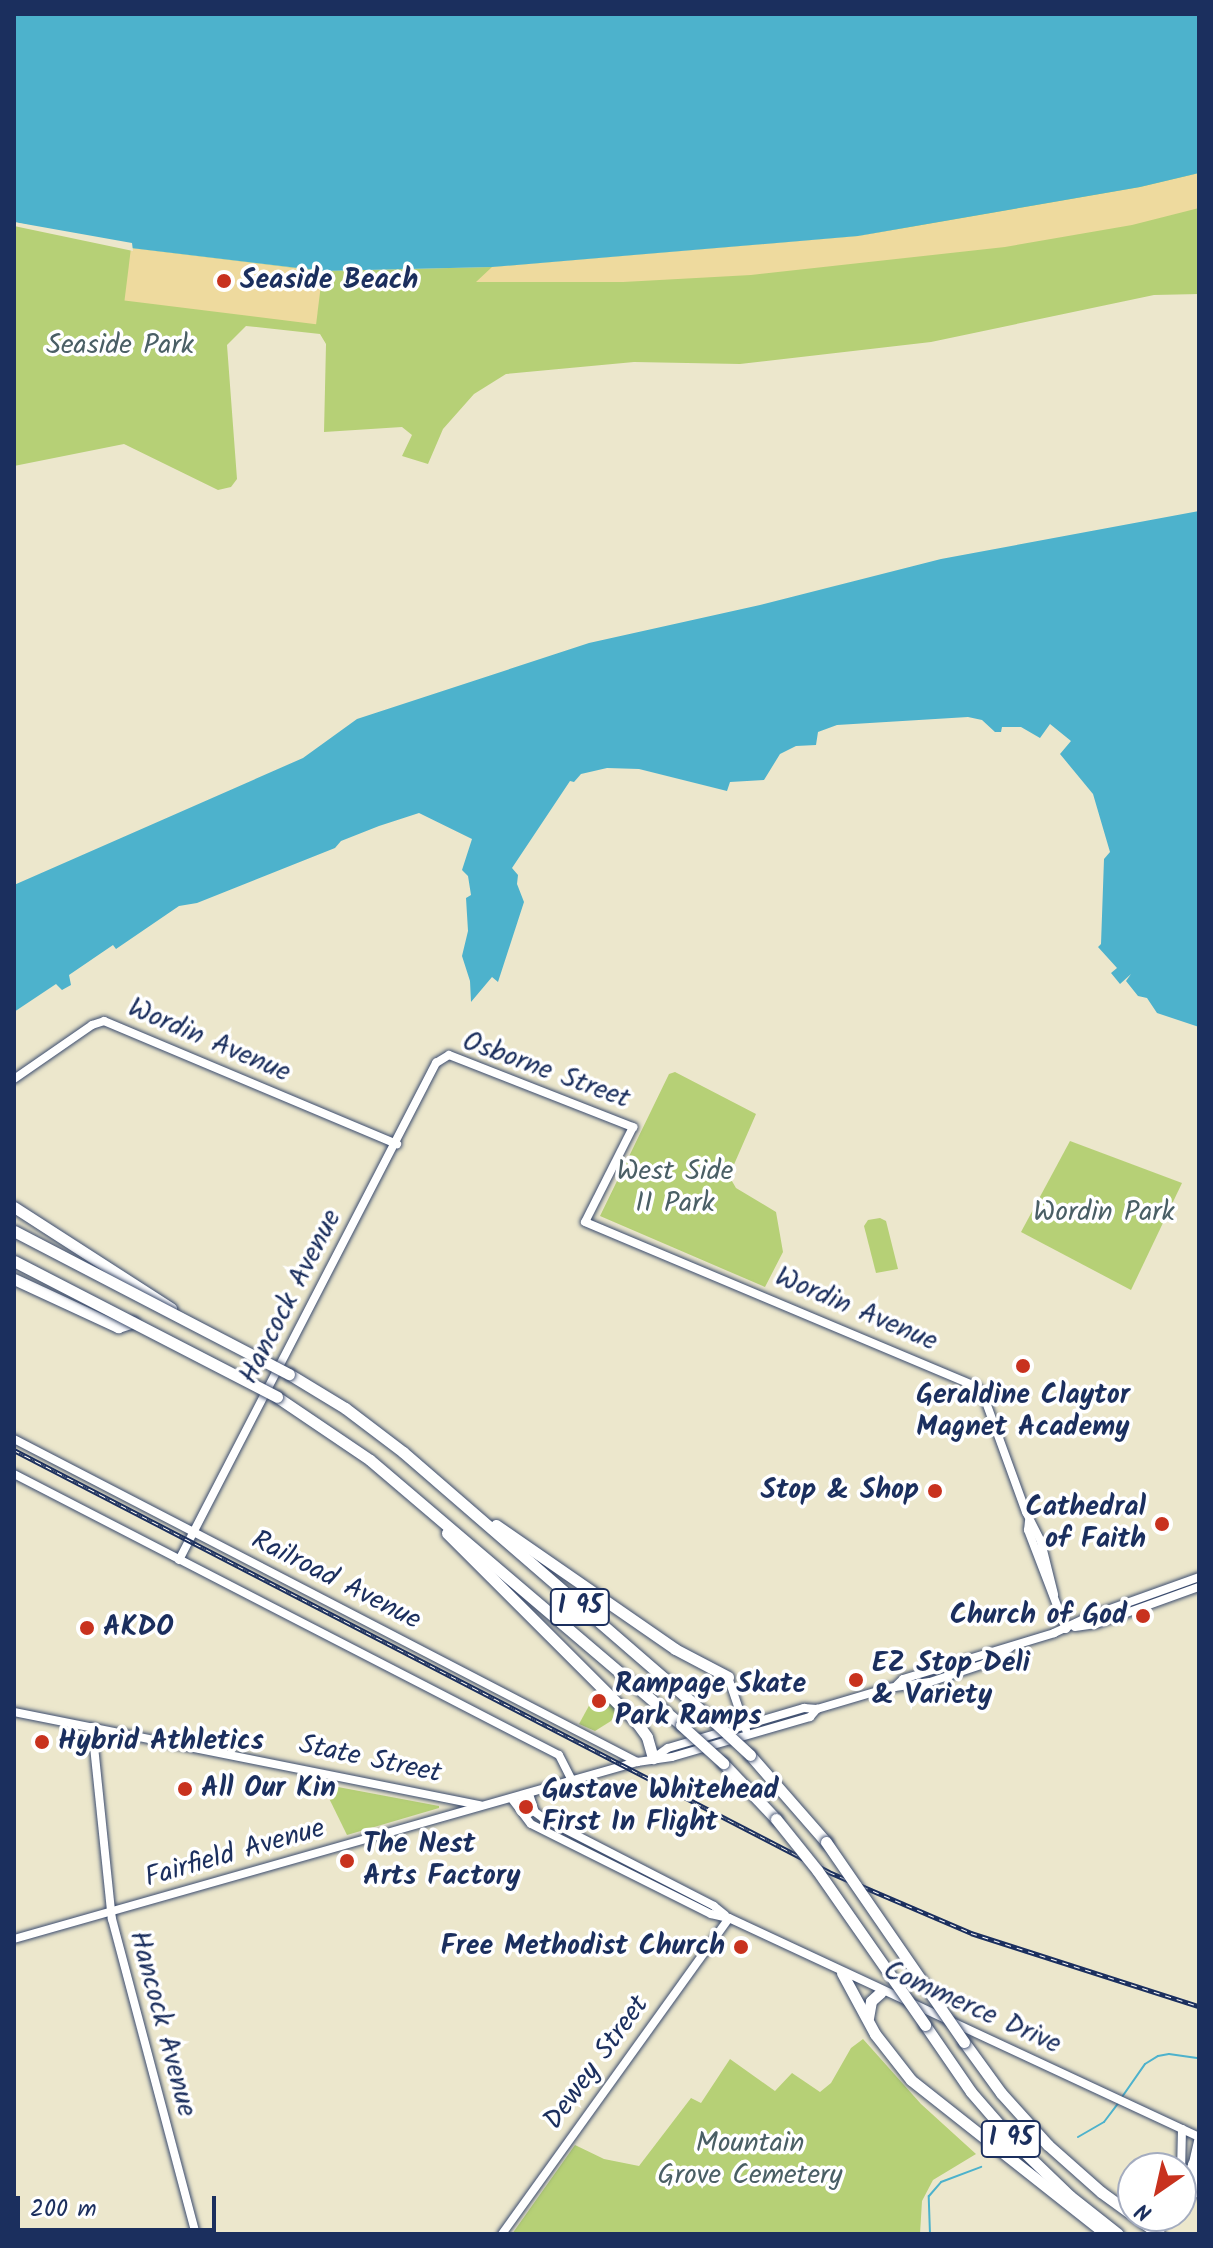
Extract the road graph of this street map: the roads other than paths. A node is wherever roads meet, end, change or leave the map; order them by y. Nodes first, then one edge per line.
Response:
1 (443, 1057) joint
2 (14, 1079) edge
3 (397, 1144) junction
4 (14, 1207) edge
5 (585, 1222) joint
6 (14, 1231) edge
7 (14, 1261) edge
8 (14, 1279) edge
9 (133, 1322) junction
10 (191, 1322) junction
11 (14, 1439) edge
12 (14, 1474) edge
13 (453, 1495) junction
14 (440, 1521) junction
15 (194, 1532) junction
16 (179, 1560) junction
17 (1199, 1577) edge
18 (1199, 1587) edge
19 (1066, 1629) junction
20 (728, 1677) joint
21 (14, 1712) edge
22 (92, 1727) junction
23 (746, 1730) junction
24 (653, 1758) junction
25 (637, 1762) junction
26 (572, 1781) junction
27 (529, 1794) junction
28 (449, 1798) junction
29 (512, 1799) junction
30 (482, 1805) junction
31 (450, 1815) junction
32 (589, 1848) junction
33 (111, 1912) junction
34 (729, 1918) junction
35 (14, 1939) edge
36 (842, 1973) junction
37 (881, 1992) junction
38 (870, 2025) junction
39 (1182, 2129) junction
40 (1199, 2137) edge
41 (1181, 2152) edge
42 (196, 2234) edge
43 (502, 2234) edge
44 (1106, 2234) edge
45 (1118, 2234) edge
46 (1159, 2234) edge

1 - 3 street, Hancock Avenue
1 - 5 street, Osborne Street
2 - 3 street, Wordin Avenue
3 - 15 street, Hancock Avenue
4 - 10 highway, bridge
5 - 19 street, Wordin Avenue
6 - 10 highway, I 95, bridge
7 - 9 highway, bridge
8 - 9 highway
9 - 14 highway, bridge
10 - 13 highway, I 95, bridge
11 - 15 street, Railroad Avenue
12 - 16 street, Railroad Avenue
13 - 20 highway
13 - 46 highway, I 95, bridge
14 - 24 highway
14 - 45 highway, I 95, bridge
15 - 16 street, Hancock Avenue
15 - 25 street, Railroad Avenue
16 - 26 street, Railroad Avenue
17 - 19 street, Fairfield Avenue
18 - 19 street, Fairfield Avenue
19 - 23 street, Fairfield Avenue
20 - 23 street
21 - 22 street, State Street
22 - 28 street, State Street
22 - 33 street, Hancock Avenue
23 - 24 street, Fairfield Avenue
24 - 25 street, Fairfield Avenue
25 - 26 street, Fairfield Avenue
26 - 27 street, Fairfield Avenue
27 - 29 street, Fairfield Avenue
27 - 32 street, Commerce Drive
28 - 30 street, State Street
28 - 31 street
29 - 30 street, Fairfield Avenue
29 - 32 street, Commerce Drive
30 - 31 street, Fairfield Avenue
31 - 33 street, Fairfield Avenue
32 - 34 street, Commerce Drive
33 - 35 street, Fairfield Avenue
33 - 42 street, Hancock Avenue
34 - 36 street, Commerce Drive
34 - 43 street, Dewey Street
36 - 37 street, Commerce Drive
36 - 38 highway
37 - 38 highway
37 - 39 street, Commerce Drive
38 - 44 highway
39 - 40 street, Commerce Drive
39 - 41 street

